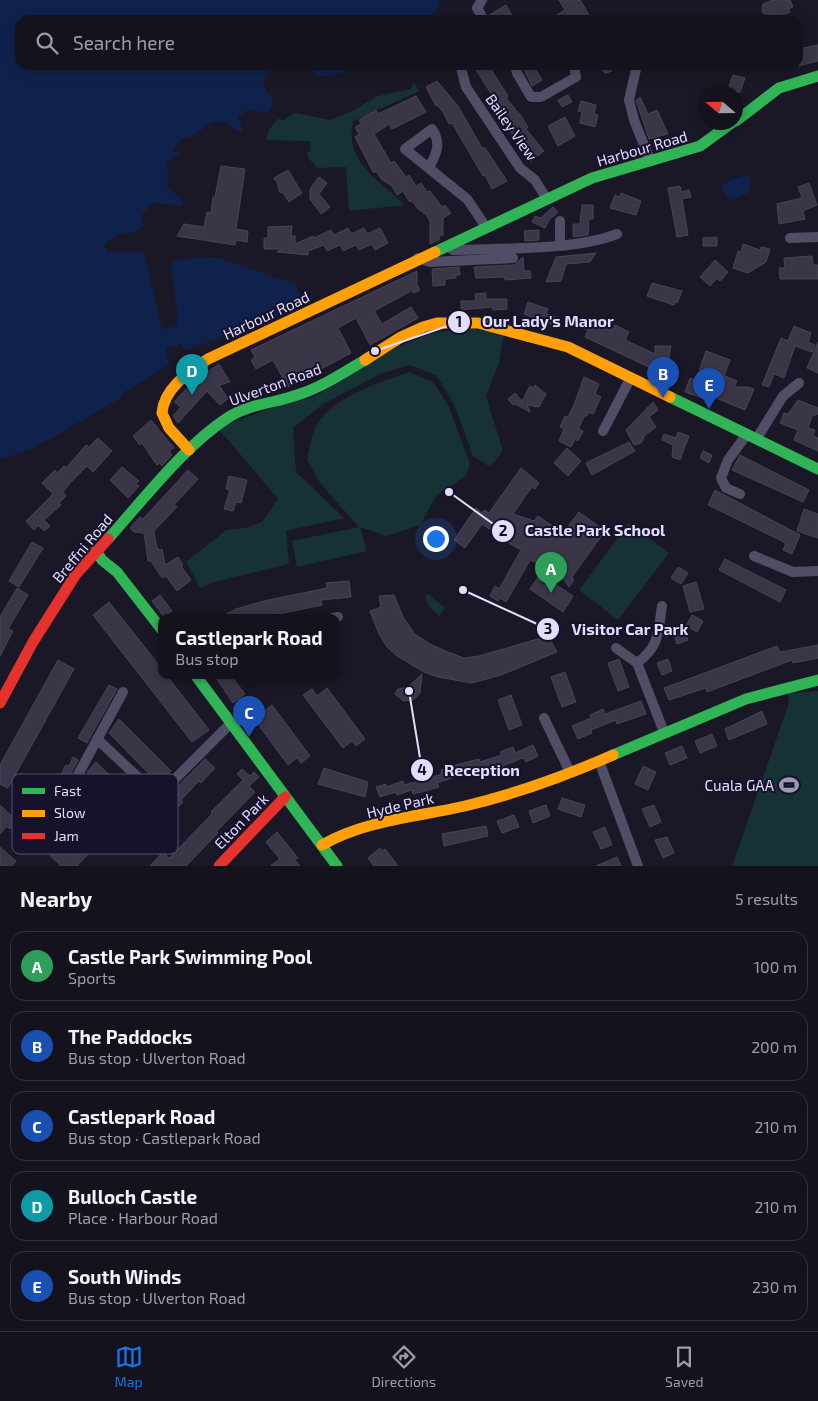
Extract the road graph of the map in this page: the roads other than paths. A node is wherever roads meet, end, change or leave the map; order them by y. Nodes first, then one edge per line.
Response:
1 (482, 0) edge
2 (481, 15) edge
3 (462, 70) edge
4 (516, 70) edge
5 (575, 70) edge
6 (635, 70) edge
7 (818, 76) edge
8 (743, 115) edge
9 (723, 130) edge
10 (650, 160) junction
11 (428, 168) dead end
12 (546, 198) junction
13 (560, 221) dead end
14 (486, 227) junction
15 (617, 234) dead end
16 (818, 237) edge
17 (790, 238) dead end
18 (560, 245) junction
19 (447, 246) junction
20 (418, 258) junction
21 (513, 258) dead end
22 (630, 379) junction
23 (799, 383) dead end
24 (603, 431) dead end
25 (752, 436) junction
26 (189, 450) junction
27 (818, 470) edge
28 (740, 494) dead end
29 (96, 551) junction
30 (754, 556) dead end
31 (818, 571) edge
32 (662, 606) dead end
33 (158, 625) edge
34 (616, 648) dead end
35 (637, 663) junction
36 (198, 679) edge
37 (818, 680) edge
38 (123, 692) dead end
39 (0, 703) edge
40 (544, 718) dead end
41 (231, 723) junction
42 (664, 732) junction
43 (97, 739) junction
44 (599, 761) junction
45 (570, 772) junction
46 (78, 774) edge
47 (134, 774) edge
48 (178, 776) edge
49 (285, 796) junction
50 (322, 845) junction
51 (219, 866) edge
52 (337, 866) edge
53 (638, 866) edge

1 - 2 street
3 - 12 street, Bailey View
4 - 5 street
6 - 10 street
7 - 8 street, Harbour Road
9 - 10 street, Harbour Road
10 - 12 street, Harbour Road
11 - 14 street
12 - 14 street, Harbour Road
13 - 18 street
14 - 19 street, Harbour Road
15 - 18 street
16 - 17 street
18 - 19 street
19 - 20 street, Harbour Road
20 - 21 street
20 - 26 street, Harbour Road
22 - 24 street
22 - 25 street, Ulverton Road
22 - 26 street, Ulverton Road
23 - 25 street
25 - 27 street, Ulverton Road
25 - 28 street
26 - 29 street, Breffni Road
29 - 33 street
29 - 39 street, Breffni Road
30 - 31 street
32 - 35 street
34 - 35 street
35 - 42 street
36 - 41 street
37 - 42 street, Hyde Park
38 - 43 street
40 - 45 street
41 - 48 street
41 - 49 street
42 - 44 street, Hyde Park
43 - 46 street
43 - 47 street
44 - 45 street, Hyde Park
44 - 53 street
45 - 50 street, Hyde Park
49 - 50 street
49 - 51 street, Elton Park
50 - 52 street

